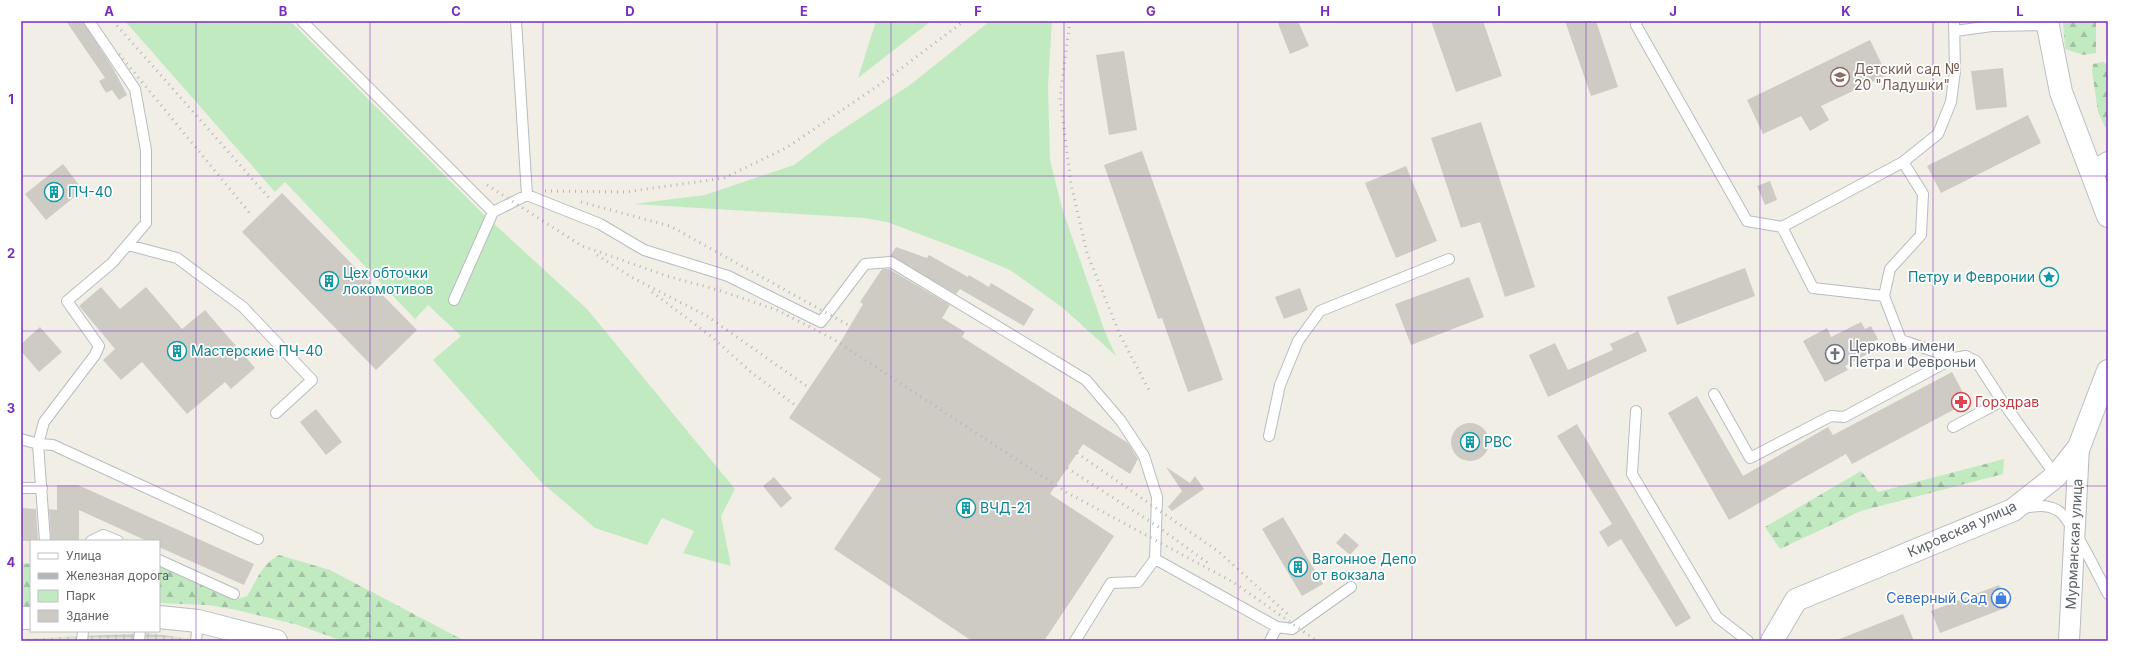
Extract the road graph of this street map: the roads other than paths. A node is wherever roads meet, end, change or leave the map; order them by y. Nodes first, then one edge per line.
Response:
1 (89, 21) edge
2 (302, 21) edge
3 (516, 21) edge
4 (1637, 21) edge
5 (2047, 23) edge
6 (1955, 26) edge
7 (1903, 162) junction
8 (2100, 168) edge
9 (527, 195) junction
10 (493, 212) junction
11 (2108, 216) edge
12 (1782, 227) junction
13 (128, 245) junction
14 (1449, 259) dead end
15 (1884, 296) junction
16 (454, 300) dead end
17 (1954, 358) junction
18 (2108, 371) edge
19 (1714, 394) dead end
20 (2002, 401) junction
21 (1636, 411) dead end
22 (276, 413) dead end
23 (1953, 427) dead end
24 (1270, 436) dead end
25 (21, 439) edge
26 (38, 444) junction
27 (2079, 447) junction
28 (2056, 476) junction
29 (21, 488) edge
30 (42, 488) junction
31 (2013, 510) junction
32 (2074, 531) junction
33 (258, 538) dead end
34 (45, 540) edge
35 (93, 540) edge
36 (116, 540) edge
37 (1155, 559) junction
38 (160, 560) edge
39 (1351, 587) dead end
40 (234, 594) dead end
41 (2108, 594) edge
42 (160, 616) edge
43 (1277, 627) junction
44 (197, 631) edge
45 (253, 638) edge
46 (276, 641) edge
47 (1075, 641) edge
48 (1270, 641) edge
49 (1748, 641) edge
50 (1772, 641) edge
51 (2069, 641) edge

1 - 13 lane
2 - 10 lane
3 - 9 lane
4 - 12 lane
5 - 6 lane
5 - 8 main road
6 - 7 lane
7 - 12 lane
7 - 15 lane
8 - 11 main road
9 - 10 lane
9 - 37 lane
10 - 16 lane
12 - 15 lane
13 - 22 lane
13 - 26 lane
14 - 24 lane
15 - 17 lane
17 - 19 lane
17 - 20 lane
18 - 27 main road, Кировская улица
20 - 23 lane
20 - 28 lane
21 - 49 lane
25 - 26 lane
26 - 30 lane
26 - 33 lane
27 - 28 main road, Кировская улица
27 - 32 street, Мурманская улица
28 - 31 main road, Кировская улица
29 - 30 lane
30 - 34 lane
31 - 32 lane
31 - 50 main road, Кировская улица
32 - 41 lane
32 - 51 street, Мурманская улица
35 - 36 lane
37 - 43 lane
37 - 47 lane
38 - 40 lane
39 - 43 lane
42 - 44 main road
43 - 48 lane
44 - 45 main road
45 - 46 main road

